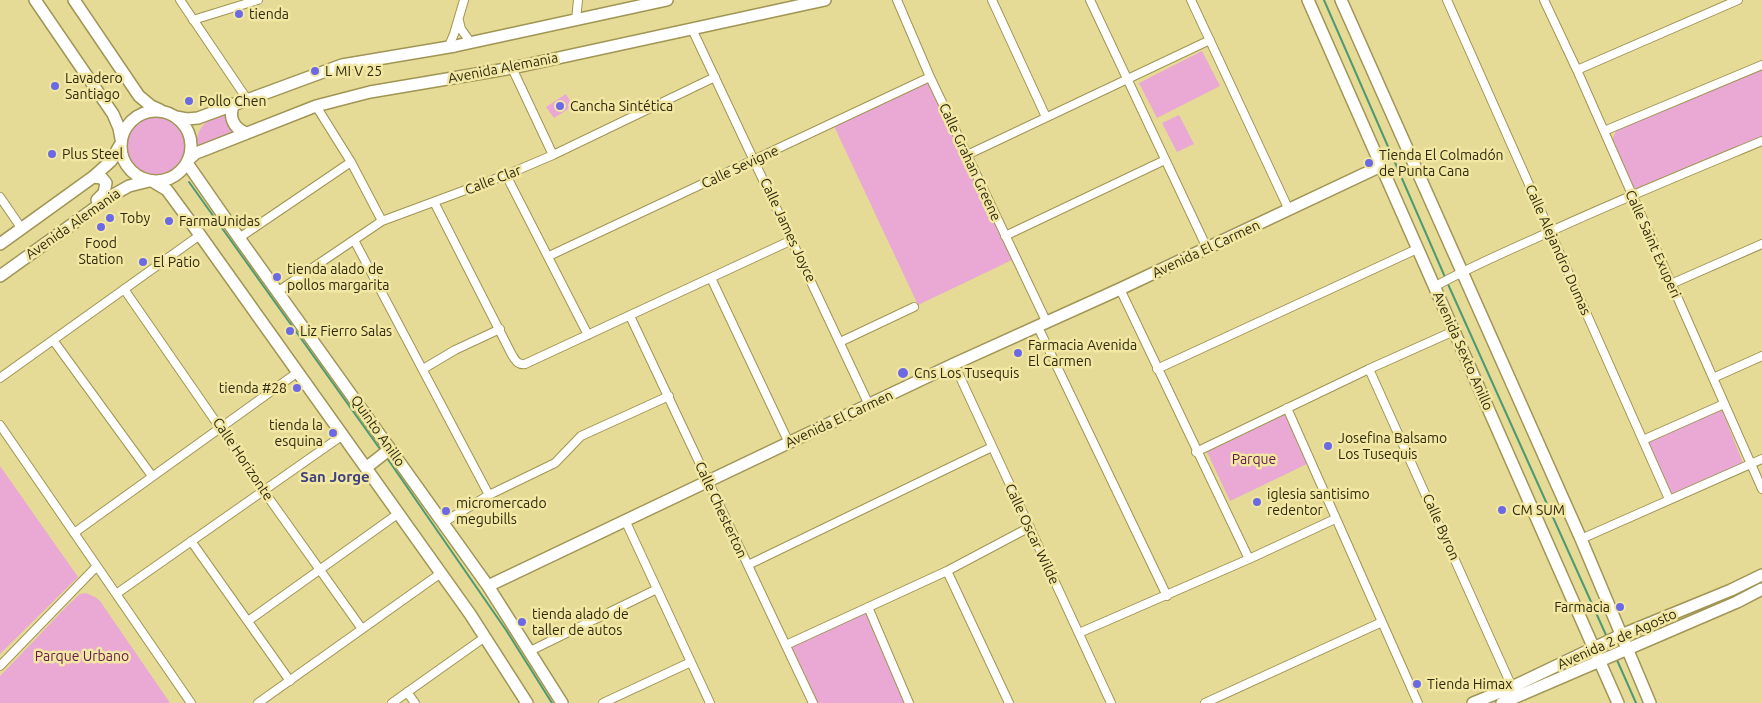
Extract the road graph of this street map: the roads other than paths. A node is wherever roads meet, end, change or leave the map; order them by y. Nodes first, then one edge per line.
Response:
1 (35, 0) edge
2 (74, 0) edge
3 (180, 0) edge
4 (258, 0) edge
5 (464, 0) edge
6 (578, 0) edge
7 (667, 0) edge
8 (787, 0) edge
9 (825, 0) edge
10 (896, 0) edge
11 (992, 0) edge
12 (1090, 0) edge
13 (1191, 0) edge
14 (1308, 0) edge
15 (1341, 0) edge
16 (1447, 0) edge
17 (1544, 0) edge
18 (1738, 0) edge
19 (193, 20) junction
20 (576, 20) junction
21 (732, 20) junction
22 (458, 21) junction
23 (692, 29) junction
24 (1210, 40) junction
25 (472, 43) junction
26 (448, 48) junction
27 (1762, 65) edge
28 (512, 68) junction
29 (1576, 70) junction
30 (715, 77) junction
31 (930, 77) junction
32 (1127, 79) junction
33 (247, 99) junction
34 (234, 104) junction
35 (316, 106) junction
36 (162, 111) junction
37 (176, 117) junction
38 (1046, 117) junction
39 (1604, 131) junction
40 (246, 133) junction
41 (121, 141) junction
42 (1762, 141) edge
43 (553, 155) junction
44 (967, 155) junction
45 (754, 160) junction
46 (1165, 160) junction
47 (188, 161) junction
48 (351, 162) junction
49 (1381, 166) junction
50 (506, 175) junction
51 (93, 178) junction
52 (151, 181) junction
53 (1631, 195) junction
54 (0, 197) edge
55 (434, 202) junction
56 (1289, 210) junction
57 (382, 221) junction
58 (22, 229) junction
59 (1549, 231) junction
60 (60, 232) junction
61 (200, 235) junction
62 (1005, 236) junction
63 (239, 238) junction
64 (354, 240) junction
65 (792, 240) junction
66 (0, 244) edge
67 (1762, 244) edge
68 (1207, 248) junction
69 (1417, 249) junction
70 (549, 256) junction
71 (1458, 274) junction
72 (0, 276) edge
73 (711, 278) junction
74 (1671, 284) junction
75 (1438, 285) junction
76 (124, 289) junction
77 (1120, 290) junction
78 (277, 292) junction
79 (914, 307) dead end
80 (630, 316) junction
81 (1042, 325) junction
82 (500, 329) junction
83 (1454, 330) junction
84 (588, 335) junction
85 (53, 340) junction
86 (840, 342) junction
87 (1762, 356) edge
88 (954, 364) junction
89 (423, 369) junction
90 (1157, 369) junction
91 (1369, 369) junction
92 (298, 372) junction
93 (0, 378) edge
94 (1713, 378) junction
95 (669, 396) junction
96 (1724, 404) junction
97 (869, 405) junction
98 (1287, 408) junction
99 (0, 425) edge
100 (221, 427) junction
101 (342, 435) junction
102 (1643, 440) junction
103 (789, 443) junction
104 (992, 447) junction
105 (390, 448) junction
106 (1196, 452) junction
107 (1762, 459) edge
108 (1750, 464) junction
109 (367, 467) junction
110 (152, 476) junction
111 (707, 480) junction
112 (1762, 489) edge
113 (263, 490) junction
114 (489, 495) junction
115 (1669, 499) junction
116 (399, 513) junction
117 (1335, 519) junction
118 (625, 520) junction
119 (444, 522) junction
120 (1030, 527) junction
121 (74, 532) junction
122 (1581, 539) junction
123 (191, 541) junction
124 (1249, 560) junction
125 (748, 565) junction
126 (97, 566) junction
127 (321, 569) junction
128 (947, 571) junction
129 (441, 573) junction
130 (1762, 575) edge
131 (488, 586) junction
132 (657, 588) junction
133 (1762, 589) edge
134 (116, 594) junction
135 (1167, 596) junction
136 (1702, 602) junction
137 (868, 608) junction
138 (1707, 615) junction
139 (248, 621) junction
140 (1382, 622) junction
141 (362, 629) junction
142 (1079, 633) junction
143 (1621, 636) junction
144 (485, 637) junction
145 (786, 646) junction
146 (1593, 648) junction
147 (1626, 649) junction
148 (530, 651) junction
149 (1599, 661) junction
150 (691, 662) junction
151 (0, 666) edge
152 (290, 682) junction
153 (1530, 684) junction
154 (1512, 687) junction
155 (407, 692) junction
156 (191, 703) edge
157 (258, 703) edge
158 (392, 703) edge
159 (415, 703) edge
160 (527, 703) edge
161 (562, 703) edge
162 (603, 703) edge
163 (710, 703) edge
164 (813, 703) edge
165 (909, 703) edge
166 (1009, 703) edge
167 (1112, 703) edge
168 (1205, 703) edge
169 (1418, 703) edge
170 (1472, 703) edge
171 (1502, 703) edge
172 (1618, 703) edge
173 (1650, 703) edge

1 - 41 main road
2 - 36 main road
3 - 19 street
4 - 19 street
5 - 22 street
6 - 20 street
7 - 20 main road
8 - 21 main road
9 - 21 main road, Avenida Alemania
10 - 31 street, Calle Grahan Greene
11 - 38 street
12 - 32 street
13 - 24 street
14 - 49 main road, Avenida Sexto Anillo
15 - 71 main road
16 - 59 street, Calle Alejandro Dumas
17 - 29 street, Calle Saint Exuperi
18 - 29 street
19 - 33 street
20 - 25 main road
21 - 23 main road, Avenida Alemania
22 - 25 street
22 - 26 street
23 - 28 main road, Avenida Alemania
23 - 30 street, Calle James Joyce
24 - 32 street
24 - 56 street
25 - 26 main road
26 - 33 main road
27 - 39 street
28 - 35 main road, Avenida Alemania
28 - 43 street
29 - 39 street, Calle Saint Exuperi
30 - 43 street, Calle Clar
30 - 45 street, Calle James Joyce
31 - 44 street, Calle Grahan Greene
31 - 45 street, Calle Sevigne
32 - 38 street
32 - 46 street
33 - 34 main road
34 - 37 main road
34 - 40 main road
35 - 40 main road, Avenida Alemania
35 - 48 street
36 - 37 main road
36 - 41 main road
37 - 47 main road
38 - 44 street
39 - 53 street, Calle Saint Exuperi
40 - 47 main road, Avenida Alemania
41 - 51 main road, Avenida Alemania
41 - 52 main road
42 - 53 street
43 - 50 street, Calle Clar
44 - 62 street, Calle Grahan Greene
45 - 65 street, Calle James Joyce
45 - 70 street, Calle Sevigne
46 - 62 street
46 - 68 street
47 - 52 main road
47 - 63 main road, Quinto Anillo
48 - 57 street
48 - 63 street
49 - 56 main road, Avenida El Carmen
49 - 69 main road, Avenida Sexto Anillo
50 - 55 street, Calle Clar
50 - 70 street
51 - 58 main road, Avenida Alemania
51 - 60 main road
52 - 60 main road, Avenida Alemania
52 - 61 main road
53 - 59 street
53 - 74 street, Calle Saint Exuperi
54 - 58 street
55 - 57 street, Calle Clar
55 - 82 street
56 - 68 main road, Avenida El Carmen
57 - 64 street, Calle Clar
58 - 66 main road, Avenida Alemania
59 - 71 street
59 - 102 street, Calle Alejandro Dumas
60 - 72 main road, Avenida Alemania
61 - 76 street
61 - 92 main road
62 - 81 street, Calle Grahan Greene
63 - 78 main road, Quinto Anillo
64 - 78 street, Calle Clar
64 - 89 street
65 - 73 street
65 - 86 street, Calle James Joyce
67 - 74 street
68 - 77 main road, Avenida El Carmen
69 - 75 main road, Avenida Sexto Anillo
69 - 90 street
70 - 84 street
71 - 75 street
71 - 122 main road
73 - 80 street
73 - 103 street
74 - 94 street, Calle Saint Exuperi
75 - 83 main road, Avenida Sexto Anillo
76 - 85 street
76 - 100 street, Calle Horizonte
77 - 81 main road, Avenida El Carmen
77 - 90 street
78 - 105 main road, Quinto Anillo
79 - 86 street
80 - 84 street
80 - 95 street, Calle Chesterton
81 - 88 main road, Avenida El Carmen
81 - 135 street, Calle Grahan Greene
82 - 84 street
82 - 89 street
83 - 91 street
83 - 146 main road, Avenida Sexto Anillo
85 - 93 street
85 - 110 street
86 - 97 street, Calle James Joyce
87 - 94 street
88 - 97 main road, Avenida El Carmen
88 - 104 street, Calle Oscar Wilde
89 - 114 street
90 - 106 street
91 - 98 street
91 - 154 street, Calle Byron
92 - 100 street
92 - 101 main road
94 - 96 street, Calle Saint Exuperi
95 - 111 street, Calle Chesterton
95 - 114 street
96 - 102 street
96 - 108 street, Calle Saint Exuperi
97 - 103 main road, Avenida El Carmen
98 - 106 street
98 - 117 street
99 - 121 street
100 - 110 street
100 - 113 street, Calle Horizonte
101 - 109 main road
101 - 113 street
102 - 115 street, Calle Alejandro Dumas
103 - 111 main road, Avenida El Carmen
104 - 120 street, Calle Oscar Wilde
104 - 125 street
105 - 109 main road
105 - 119 main road, Quinto Anillo
106 - 124 street
107 - 108 street
108 - 112 street, Calle Saint Exuperi
108 - 115 street
109 - 116 main road
110 - 121 street
111 - 118 main road, Avenida El Carmen
111 - 125 street, Calle Chesterton
113 - 123 street
113 - 127 street, Calle Horizonte
114 - 119 street
115 - 122 street
116 - 127 street
116 - 129 main road
117 - 124 street
117 - 140 street
118 - 131 main road, Avenida El Carmen
118 - 132 street
119 - 131 main road, Quinto Anillo
120 - 128 street
120 - 142 street, Calle Oscar Wilde
121 - 126 street
122 - 143 main road
123 - 134 street
123 - 139 street
124 - 135 street
125 - 145 street, Calle Chesterton
126 - 134 street
126 - 151 street
127 - 139 street
127 - 141 street, Calle Horizonte
128 - 137 street
128 - 166 street
129 - 141 street
129 - 144 main road
130 - 136 main road, Avenida 2 de Agosto
131 - 148 main road, Quinto Anillo
132 - 148 street
132 - 150 street
133 - 138 main road, Avenida 2 de Agosto
134 - 156 street
135 - 142 street
136 - 138 main road
136 - 143 main road, Avenida 2 de Agosto
137 - 145 street
137 - 165 street
138 - 147 main road, Avenida 2 de Agosto
139 - 152 street
140 - 168 street
140 - 169 street
141 - 152 street
142 - 167 street, Calle Oscar Wilde
143 - 146 main road, Avenida 2 de Agosto
143 - 147 main road
144 - 155 street
144 - 160 main road
145 - 164 street, Calle Chesterton
146 - 149 main road, Avenida Sexto Anillo
146 - 153 main road, Avenida 2 de Agosto
147 - 149 main road, Avenida 2 de Agosto
147 - 173 main road
148 - 161 main road, Quinto Anillo
149 - 153 main road, Avenida 2 de Agosto
149 - 172 main road, Avenida Sexto Anillo
150 - 162 street
150 - 163 street
152 - 157 street
153 - 154 main road, Avenida 2 de Agosto
153 - 171 main road, Avenida 2 de Agosto
154 - 170 main road, Avenida 2 de Agosto
155 - 158 street
155 - 159 street

